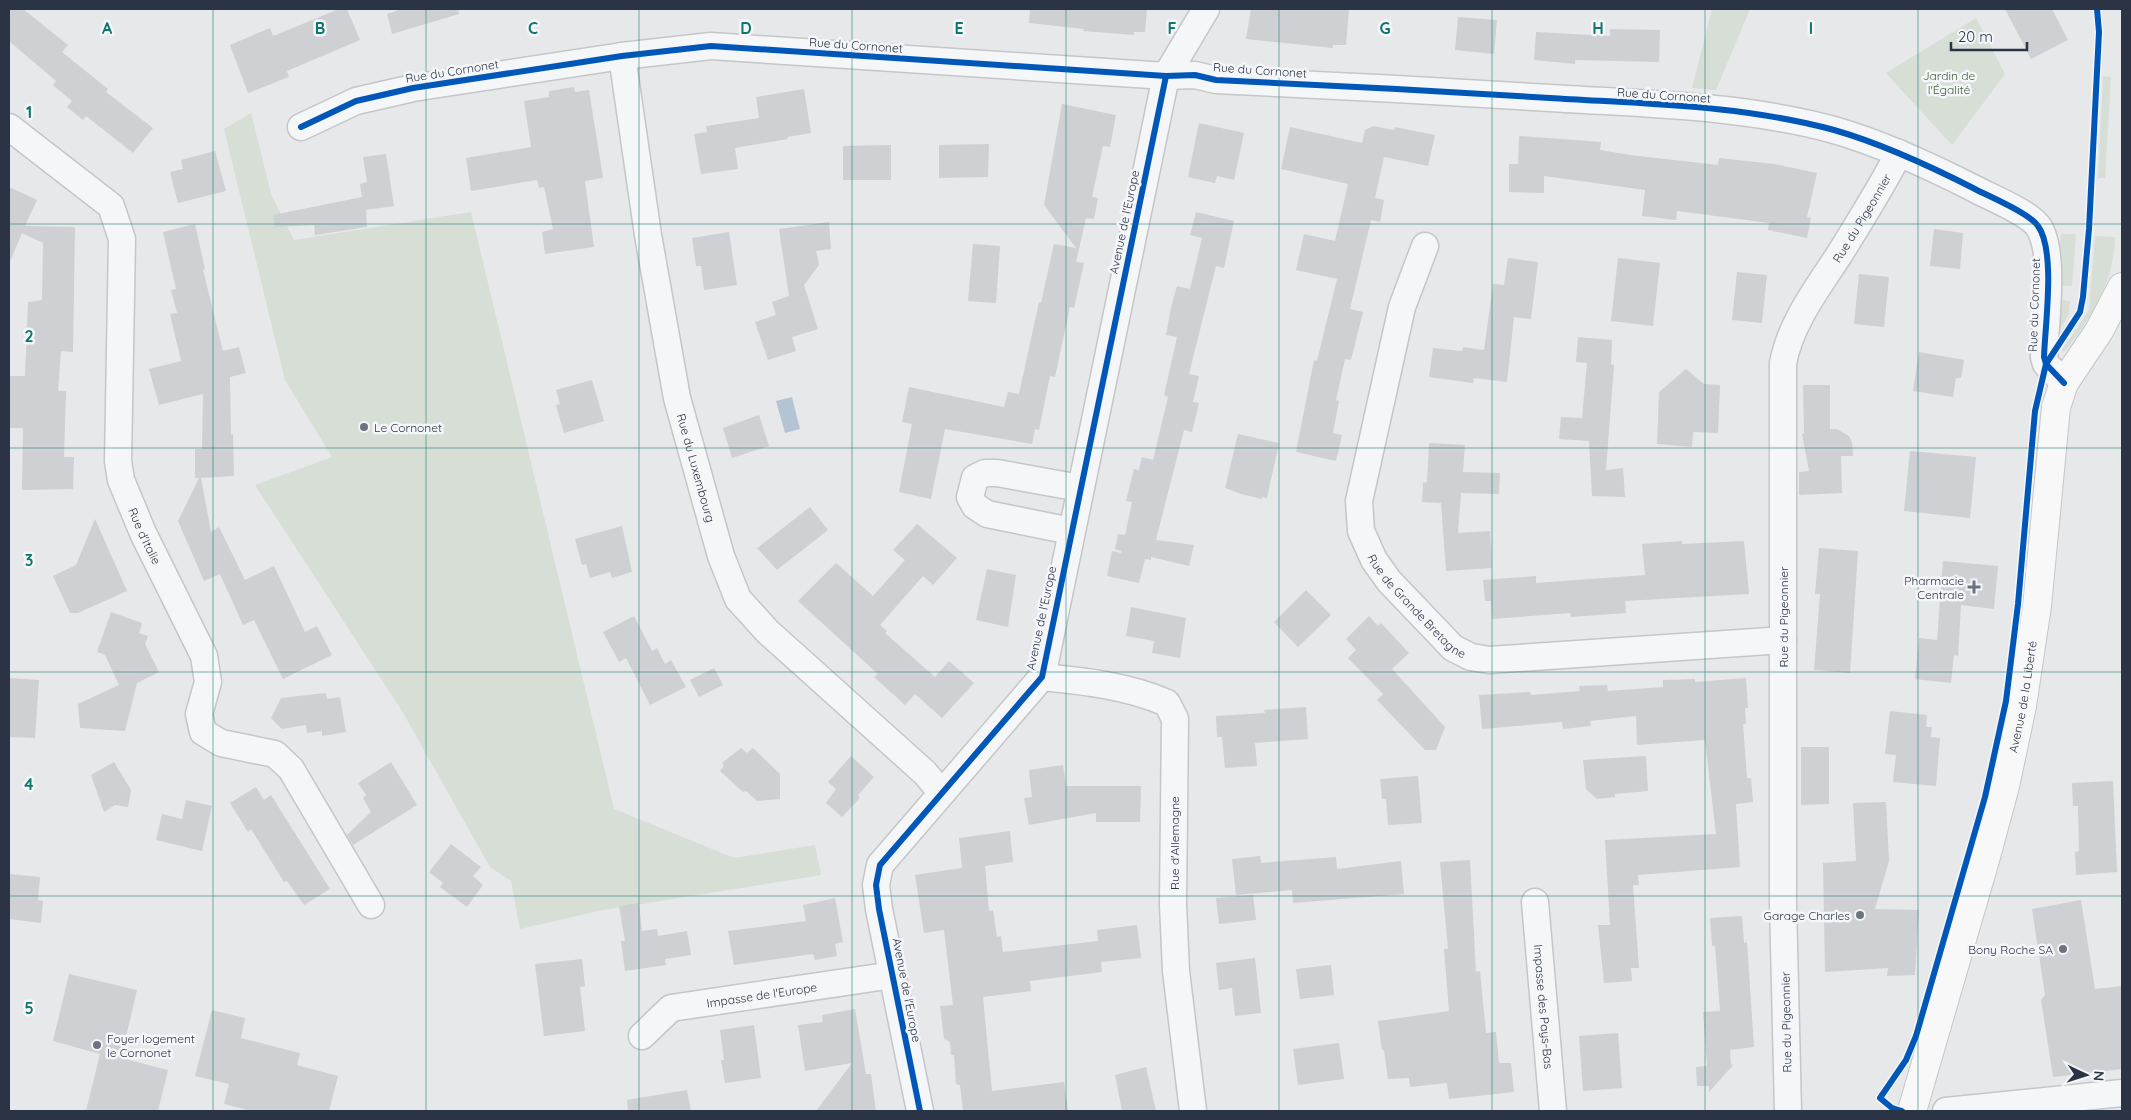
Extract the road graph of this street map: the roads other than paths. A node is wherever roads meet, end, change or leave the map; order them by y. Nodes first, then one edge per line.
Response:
1 (1206, 9) edge
2 (622, 56) junction
3 (1166, 76) junction
4 (9, 127) edge
5 (300, 127) dead end
6 (1899, 153) junction
7 (1425, 246) dead end
8 (2122, 288) edge
9 (2064, 384) junction
10 (1080, 488) junction
11 (1071, 531) junction
12 (1783, 640) junction
13 (1042, 677) junction
14 (941, 792) junction
15 (1535, 902) dead end
16 (371, 905) dead end
17 (893, 975) junction
18 (642, 1036) dead end
19 (2122, 1093) edge
20 (920, 1111) edge
21 (1193, 1111) edge
22 (1553, 1111) edge
23 (1788, 1111) edge
24 (1912, 1111) edge
25 (1946, 1111) edge

1 - 3 street, Avenue de l'Europe
2 - 3 street, Rue du Cornonet
2 - 5 street, Rue du Cornonet
2 - 14 street, Rue du Luxembourg
3 - 6 street, Rue du Cornonet
3 - 10 street, Avenue de l'Europe
4 - 16 street, Rue d'Italie
6 - 9 street, Rue du Cornonet
6 - 12 street, Rue du Pigeonnier
7 - 12 street, Rue de Grande Bretagne
8 - 9 street, Avenue de la Liberté
9 - 24 street, Avenue de la Liberté
10 - 11 street, Avenue de l'Europe
10 - 11 street
11 - 13 street, Avenue de l'Europe
12 - 23 street, Rue du Pigeonnier
13 - 14 street, Avenue de l'Europe
13 - 21 street, Rue d'Allemagne
14 - 17 street, Avenue de l'Europe
15 - 22 street, Impasse des Pays-Bas
17 - 18 street, Impasse de l'Europe
17 - 20 street, Avenue de l'Europe
19 - 25 street

